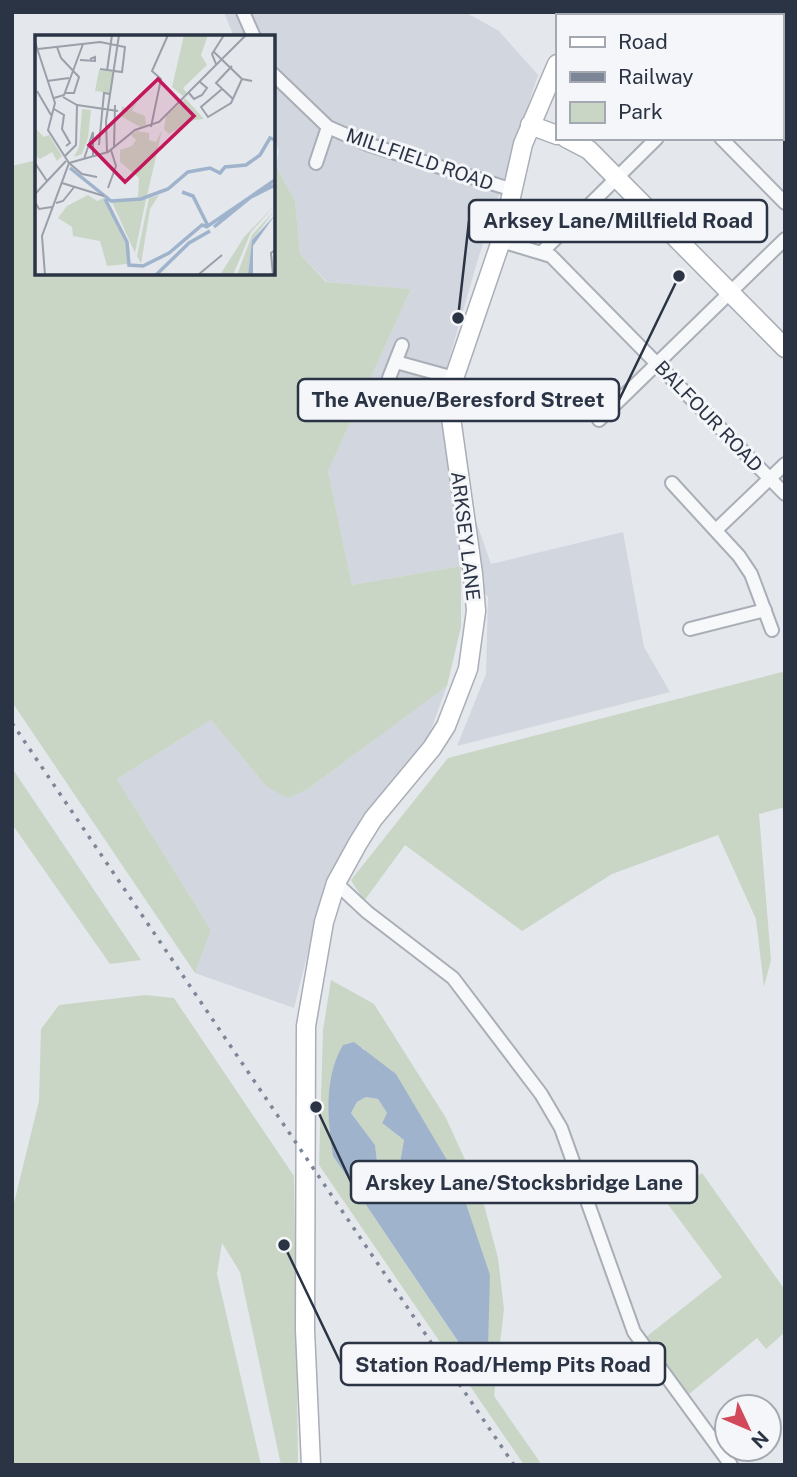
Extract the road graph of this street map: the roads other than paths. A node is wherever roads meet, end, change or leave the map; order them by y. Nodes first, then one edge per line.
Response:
1 (243, 12) edge
2 (253, 35) edge
3 (556, 66) edge
4 (275, 76) edge
5 (530, 125) junction
6 (328, 127) junction
7 (556, 135) edge
8 (655, 140) edge
9 (723, 140) edge
10 (581, 142) edge
11 (316, 163) dead end
12 (616, 178) junction
13 (513, 190) junction
14 (785, 203) edge
15 (785, 239) edge
16 (501, 240) junction
17 (542, 252) junction
18 (729, 293) junction
19 (401, 345) dead end
20 (785, 348) edge
21 (396, 362) junction
22 (657, 364) junction
23 (389, 378) dead end
24 (454, 378) junction
25 (599, 420) dead end
26 (785, 464) edge
27 (769, 479) junction
28 (672, 483) dead end
29 (785, 494) edge
30 (716, 530) junction
31 (765, 610) junction
32 (690, 629) dead end
33 (772, 630) dead end
34 (336, 883) junction
35 (311, 1465) edge
36 (731, 1465) edge

1 - 2 street
3 - 5 street, ARKSEY LANE
4 - 6 street, MILLFIELD ROAD
5 - 7 street
5 - 13 street, ARKSEY LANE
6 - 11 street, MILLFIELD ROAD
6 - 13 street, MILLFIELD ROAD
8 - 12 street
9 - 14 street
10 - 12 street
12 - 17 street
12 - 18 street
13 - 16 street, ARKSEY LANE
15 - 18 street
16 - 17 street, BALFOUR ROAD
16 - 24 street, ARKSEY LANE
17 - 22 street, BALFOUR ROAD
18 - 20 street
18 - 22 street
19 - 21 street
21 - 23 street
21 - 24 street
22 - 25 street
22 - 27 street, BALFOUR ROAD
24 - 34 street, ARKSEY LANE
26 - 27 street
27 - 29 street, BALFOUR ROAD
27 - 30 street
28 - 30 street
30 - 31 street
31 - 32 street
31 - 33 street
34 - 35 street, ARKSEY LANE
34 - 36 street

